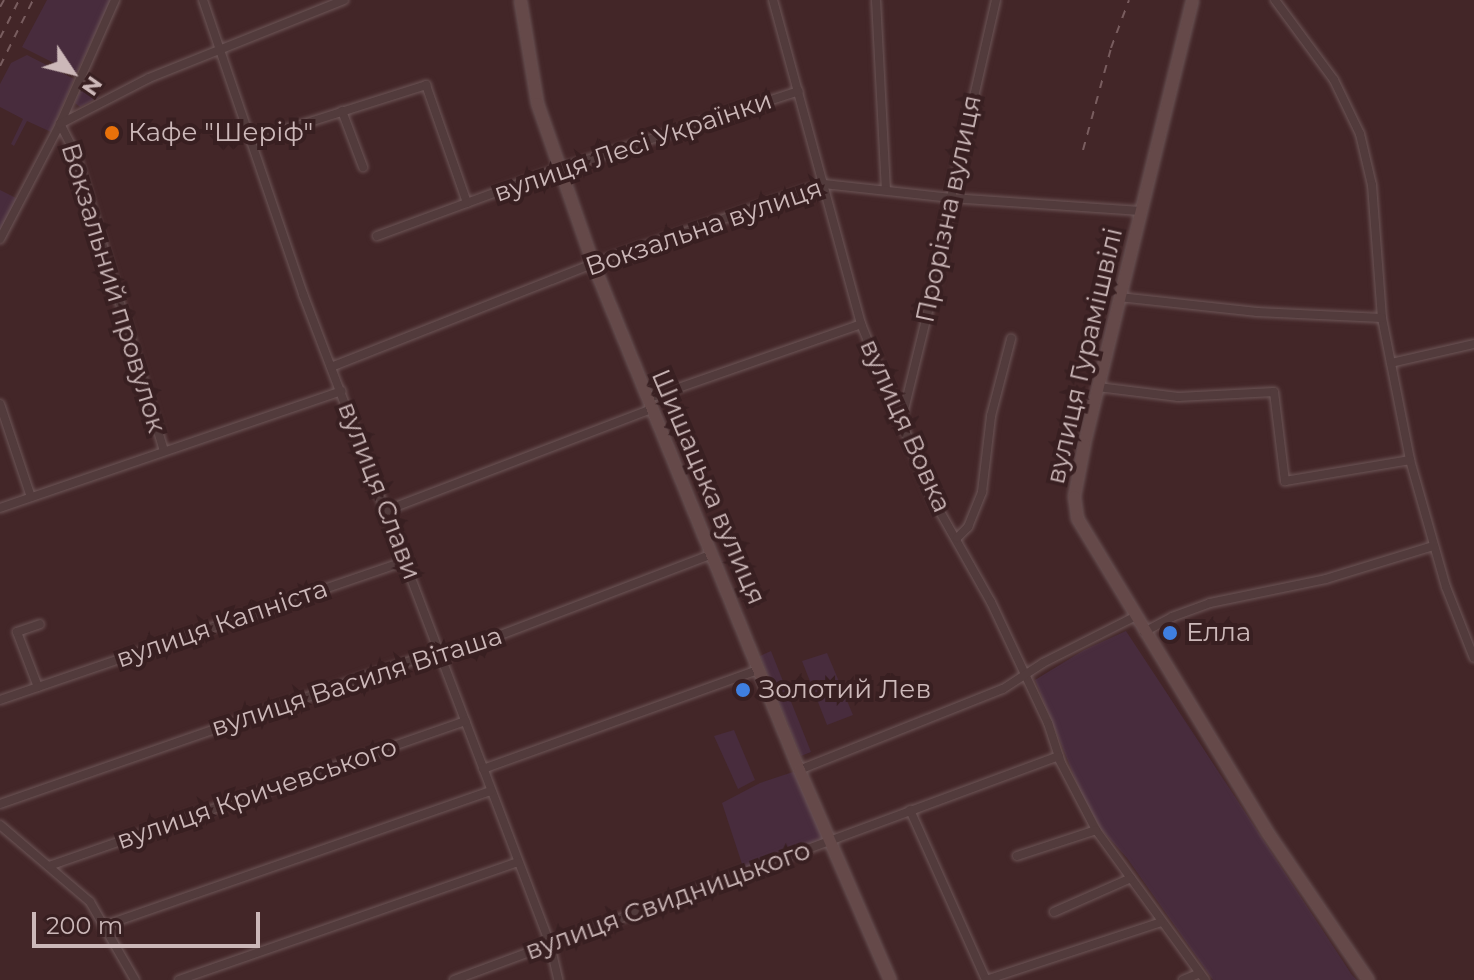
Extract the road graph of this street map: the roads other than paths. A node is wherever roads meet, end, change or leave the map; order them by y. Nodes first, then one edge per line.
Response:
1 (115, 0) edge
2 (203, 0) edge
3 (344, 0) edge
4 (520, 0) edge
5 (773, 0) edge
6 (876, 0) edge
7 (996, 0) edge
8 (1192, 0) edge
9 (1275, 0) edge
10 (222, 49) junction
11 (799, 91) junction
12 (342, 111) junction
13 (60, 124) junction
14 (253, 140) junction
15 (363, 167) dead end
16 (559, 169) junction
17 (824, 184) junction
18 (886, 190) junction
19 (951, 198) junction
20 (467, 203) junction
21 (1141, 211) junction
22 (377, 236) dead end
23 (0, 239) edge
24 (593, 264) junction
25 (1119, 297) junction
26 (1382, 318) junction
27 (861, 324) junction
28 (1011, 339) dead end
29 (1474, 344) edge
30 (1391, 363) junction
31 (331, 367) junction
32 (1098, 387) junction
33 (341, 391) junction
34 (0, 404) edge
35 (649, 404) junction
36 (902, 418) junction
37 (164, 451) junction
38 (1410, 460) junction
39 (31, 497) junction
40 (0, 508) edge
41 (387, 510) junction
42 (957, 538) junction
43 (1433, 546) junction
44 (713, 554) junction
45 (406, 561) junction
46 (1134, 617) junction
47 (40, 624) dead end
48 (1143, 632) junction
49 (440, 658) junction
50 (1474, 658) edge
51 (758, 670) junction
52 (1026, 674) junction
53 (38, 687) junction
54 (0, 700) edge
55 (465, 721) junction
56 (1059, 756) junction
57 (483, 769) junction
58 (799, 770) junction
59 (491, 791) junction
60 (0, 804) edge
61 (910, 810) junction
62 (0, 825) edge
63 (1096, 830) junction
64 (834, 840) junction
65 (1017, 856) dead end
66 (518, 862) junction
67 (49, 866) junction
68 (1131, 878) junction
69 (1054, 912) dead end
70 (1161, 922) junction
71 (103, 926) junction
72 (550, 944) junction
73 (1202, 977) edge
74 (135, 980) edge
75 (179, 980) edge
76 (454, 980) edge
77 (558, 980) edge
78 (890, 980) edge
79 (986, 980) edge
80 (1183, 980) edge
81 (1368, 980) edge

1 - 13 street
2 - 10 street, вулиця Слави
3 - 10 street
4 - 16 main road, Шишацька вулиця
5 - 11 street, вулиця Вовка
6 - 18 street
7 - 19 street, Прорізна вулиця
8 - 21 main road, вулиця Гурамішвілі
9 - 26 street
10 - 13 street
10 - 14 street, вулиця Слави
11 - 16 street, вулиця Лесі Українки
11 - 17 street, вулиця Вовка
12 - 14 street, вулиця Лесі Українки
12 - 15 street
12 - 20 street, вулиця Лесі Українки
13 - 23 street
13 - 37 street, Вокзальний провулок
14 - 31 street, вулиця Слави
16 - 20 street, вулиця Лесі Українки
16 - 24 main road, Шишацька вулиця
17 - 18 street, Вокзальна вулиця
17 - 24 street, Вокзальна вулиця
17 - 27 street, вулиця Вовка
18 - 19 street, Вокзальна вулиця
19 - 21 street, Вокзальна вулиця
19 - 36 street, Прорізна вулиця
20 - 22 street, вулиця Лесі Українки
21 - 25 main road, вулиця Гурамішвілі
24 - 31 street, Вокзальна вулиця
24 - 35 main road, Шишацька вулиця
25 - 26 street
25 - 32 main road, вулиця Гурамішвілі
26 - 30 street
27 - 35 street
27 - 36 street, вулиця Вовка
28 - 42 street
29 - 30 street
30 - 38 street
31 - 33 street, вулиця Слави
32 - 38 street
32 - 46 main road, вулиця Гурамішвілі
33 - 37 street
33 - 41 street, вулиця Слави
34 - 39 street
35 - 41 street
35 - 44 main road, Шишацька вулиця
36 - 42 street, вулиця Вовка
37 - 39 street
38 - 43 street
39 - 40 street
41 - 45 street, вулиця Слави
42 - 52 street, вулиця Вовка
43 - 48 street
43 - 50 street
44 - 49 street, вулиця Василя Віташа
44 - 51 main road, Шишацька вулиця
45 - 49 street, вулиця Слави
45 - 53 street, вулиця Капніста
46 - 48 main road, вулиця Гурамішвілі
46 - 52 street
47 - 53 street
48 - 81 main road, вулиця Гурамішвілі
49 - 55 street, вулиця Слави
49 - 60 street, вулиця Василя Віташа
51 - 57 street
51 - 58 main road, Шишацька вулиця
52 - 56 street, вулиця Вовка
52 - 58 street
53 - 54 street, вулиця Капніста
55 - 57 street, вулиця Слави
55 - 67 street, вулиця Кричевського
56 - 61 street, вулиця Свидницького
56 - 63 street, вулиця Вовка
57 - 59 street, вулиця Слави
58 - 64 main road, Шишацька вулиця
59 - 66 street, вулиця Слави
59 - 71 street
61 - 64 street, вулиця Свидницького
61 - 79 street
62 - 67 street
63 - 65 street
63 - 68 street, вулиця Вовка
64 - 72 street, вулиця Свидницького
64 - 78 main road, Шишацька вулиця
66 - 72 street, вулиця Слави
66 - 75 street
67 - 71 street
68 - 69 street
68 - 70 street, вулиця Вовка
70 - 73 street, вулиця Вовка
70 - 79 street
71 - 74 street
72 - 76 street, вулиця Свидницького
72 - 77 street, вулиця Слави
73 - 80 street

